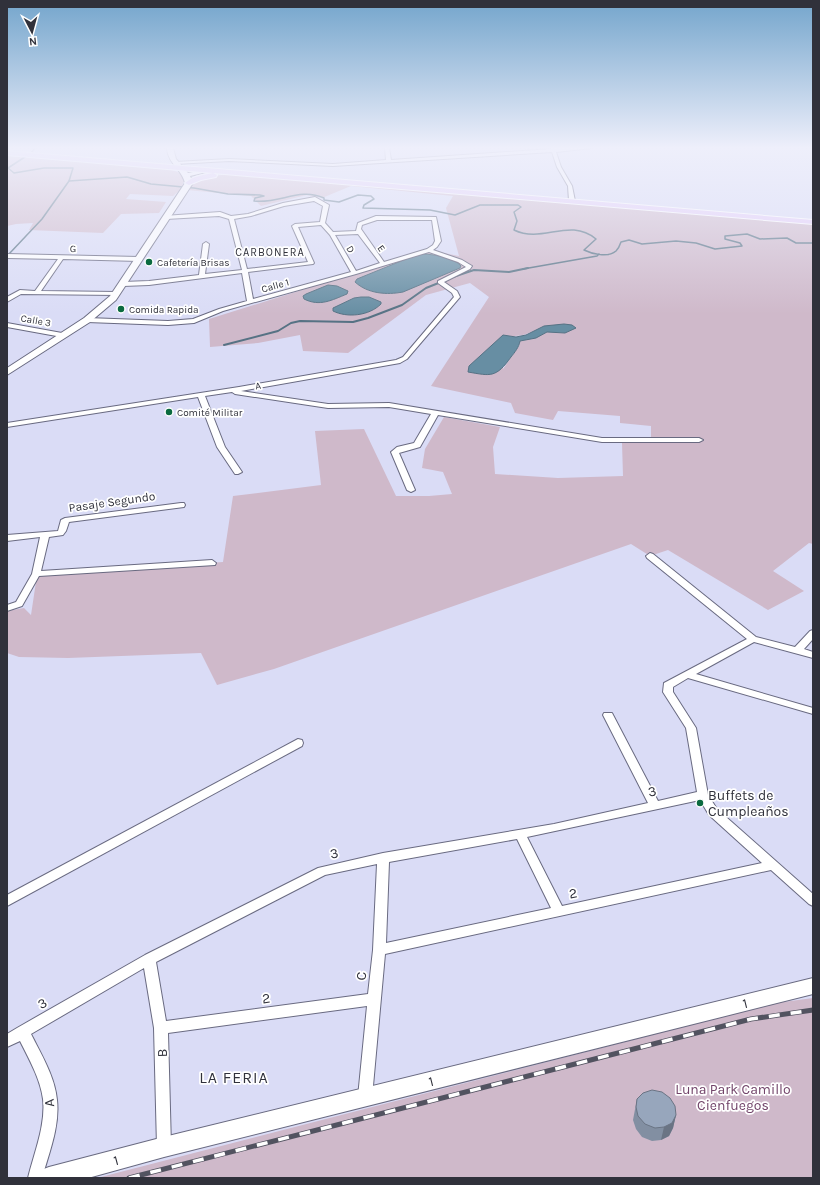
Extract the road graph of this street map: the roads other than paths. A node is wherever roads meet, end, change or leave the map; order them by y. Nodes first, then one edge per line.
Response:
1 (175, 203) edge
2 (292, 203) edge
3 (323, 203) edge
4 (598, 203) edge
5 (166, 217) junction
6 (231, 218) junction
7 (813, 222) edge
8 (322, 223) junction
9 (360, 232) junction
10 (332, 234) junction
11 (206, 244) dead end
12 (429, 250) junction
13 (7, 256) edge
14 (62, 257) junction
15 (139, 259) junction
16 (383, 264) junction
17 (245, 271) junction
18 (354, 273) junction
19 (202, 277) junction
20 (124, 284) junction
21 (37, 292) junction
22 (116, 294) junction
23 (7, 300) edge
24 (250, 302) junction
25 (87, 320) junction
26 (7, 325) edge
27 (62, 335) junction
28 (7, 372) edge
29 (226, 391) junction
30 (201, 395) junction
31 (436, 412) junction
32 (7, 425) edge
33 (699, 440) dead end
34 (238, 472) dead end
35 (411, 490) dead end
36 (181, 505) dead end
37 (45, 535) junction
38 (7, 538) edge
39 (650, 556) dead end
40 (212, 563) dead end
41 (36, 574) junction
42 (7, 608) edge
43 (813, 633) edge
44 (753, 640) junction
45 (798, 650) junction
46 (813, 654) edge
47 (686, 675) junction
48 (813, 711) edge
49 (608, 715) dead end
50 (298, 743) dead end
51 (703, 796) junction
52 (655, 806) junction
53 (520, 834) junction
54 (383, 858) junction
55 (773, 865) junction
56 (7, 901) edge
57 (813, 901) edge
58 (558, 912) junction
59 (379, 950) junction
60 (149, 959) junction
61 (813, 986) edge
62 (375, 999) junction
63 (161, 1028) junction
64 (22, 1032) junction
65 (7, 1041) edge
66 (365, 1097) junction
67 (164, 1147) junction
68 (35, 1178) edge
69 (49, 1178) edge

1 - 5 main road
2 - 6 street
3 - 8 street
4 - 7 main road
5 - 6 street
5 - 15 main road
6 - 17 street
8 - 10 street, D
8 - 17 street
9 - 10 street
9 - 12 street
9 - 16 street, E
10 - 18 street, D
11 - 19 street
12 - 16 street, Calle 1
12 - 29 street, A
13 - 14 street, G
14 - 15 street, G
14 - 21 street
15 - 20 main road
16 - 18 street, Calle 1
17 - 19 street
17 - 24 street
18 - 24 street, Calle 1
19 - 20 street
20 - 22 main road
21 - 22 street
21 - 23 street
22 - 25 main road
24 - 25 street, Calle 1
25 - 27 main road
26 - 27 street, Calle 3
27 - 28 main road
29 - 30 street, A
29 - 31 street
30 - 32 street, A
30 - 34 street
31 - 33 street
31 - 35 street
36 - 37 street, Pasaje Segundo
37 - 38 street, Pasaje Segundo
37 - 41 street
39 - 44 street
40 - 41 street
41 - 42 street
43 - 45 street
44 - 45 street
44 - 47 street
45 - 46 street
47 - 48 street
47 - 51 street
49 - 52 street
50 - 56 street
51 - 52 street, 3
51 - 55 street
52 - 53 street, 3
53 - 54 street, 3
53 - 58 street
54 - 59 street, C
54 - 60 street, 3
55 - 57 street
55 - 58 street, 2
58 - 59 street, 2
59 - 62 street, C
60 - 63 street, B
60 - 64 street, 3
61 - 66 main road, 1
62 - 63 street, 2
62 - 66 street, C
63 - 67 street, B
64 - 65 street, 3
64 - 68 street, A
66 - 67 main road, 1
67 - 69 main road, 1

